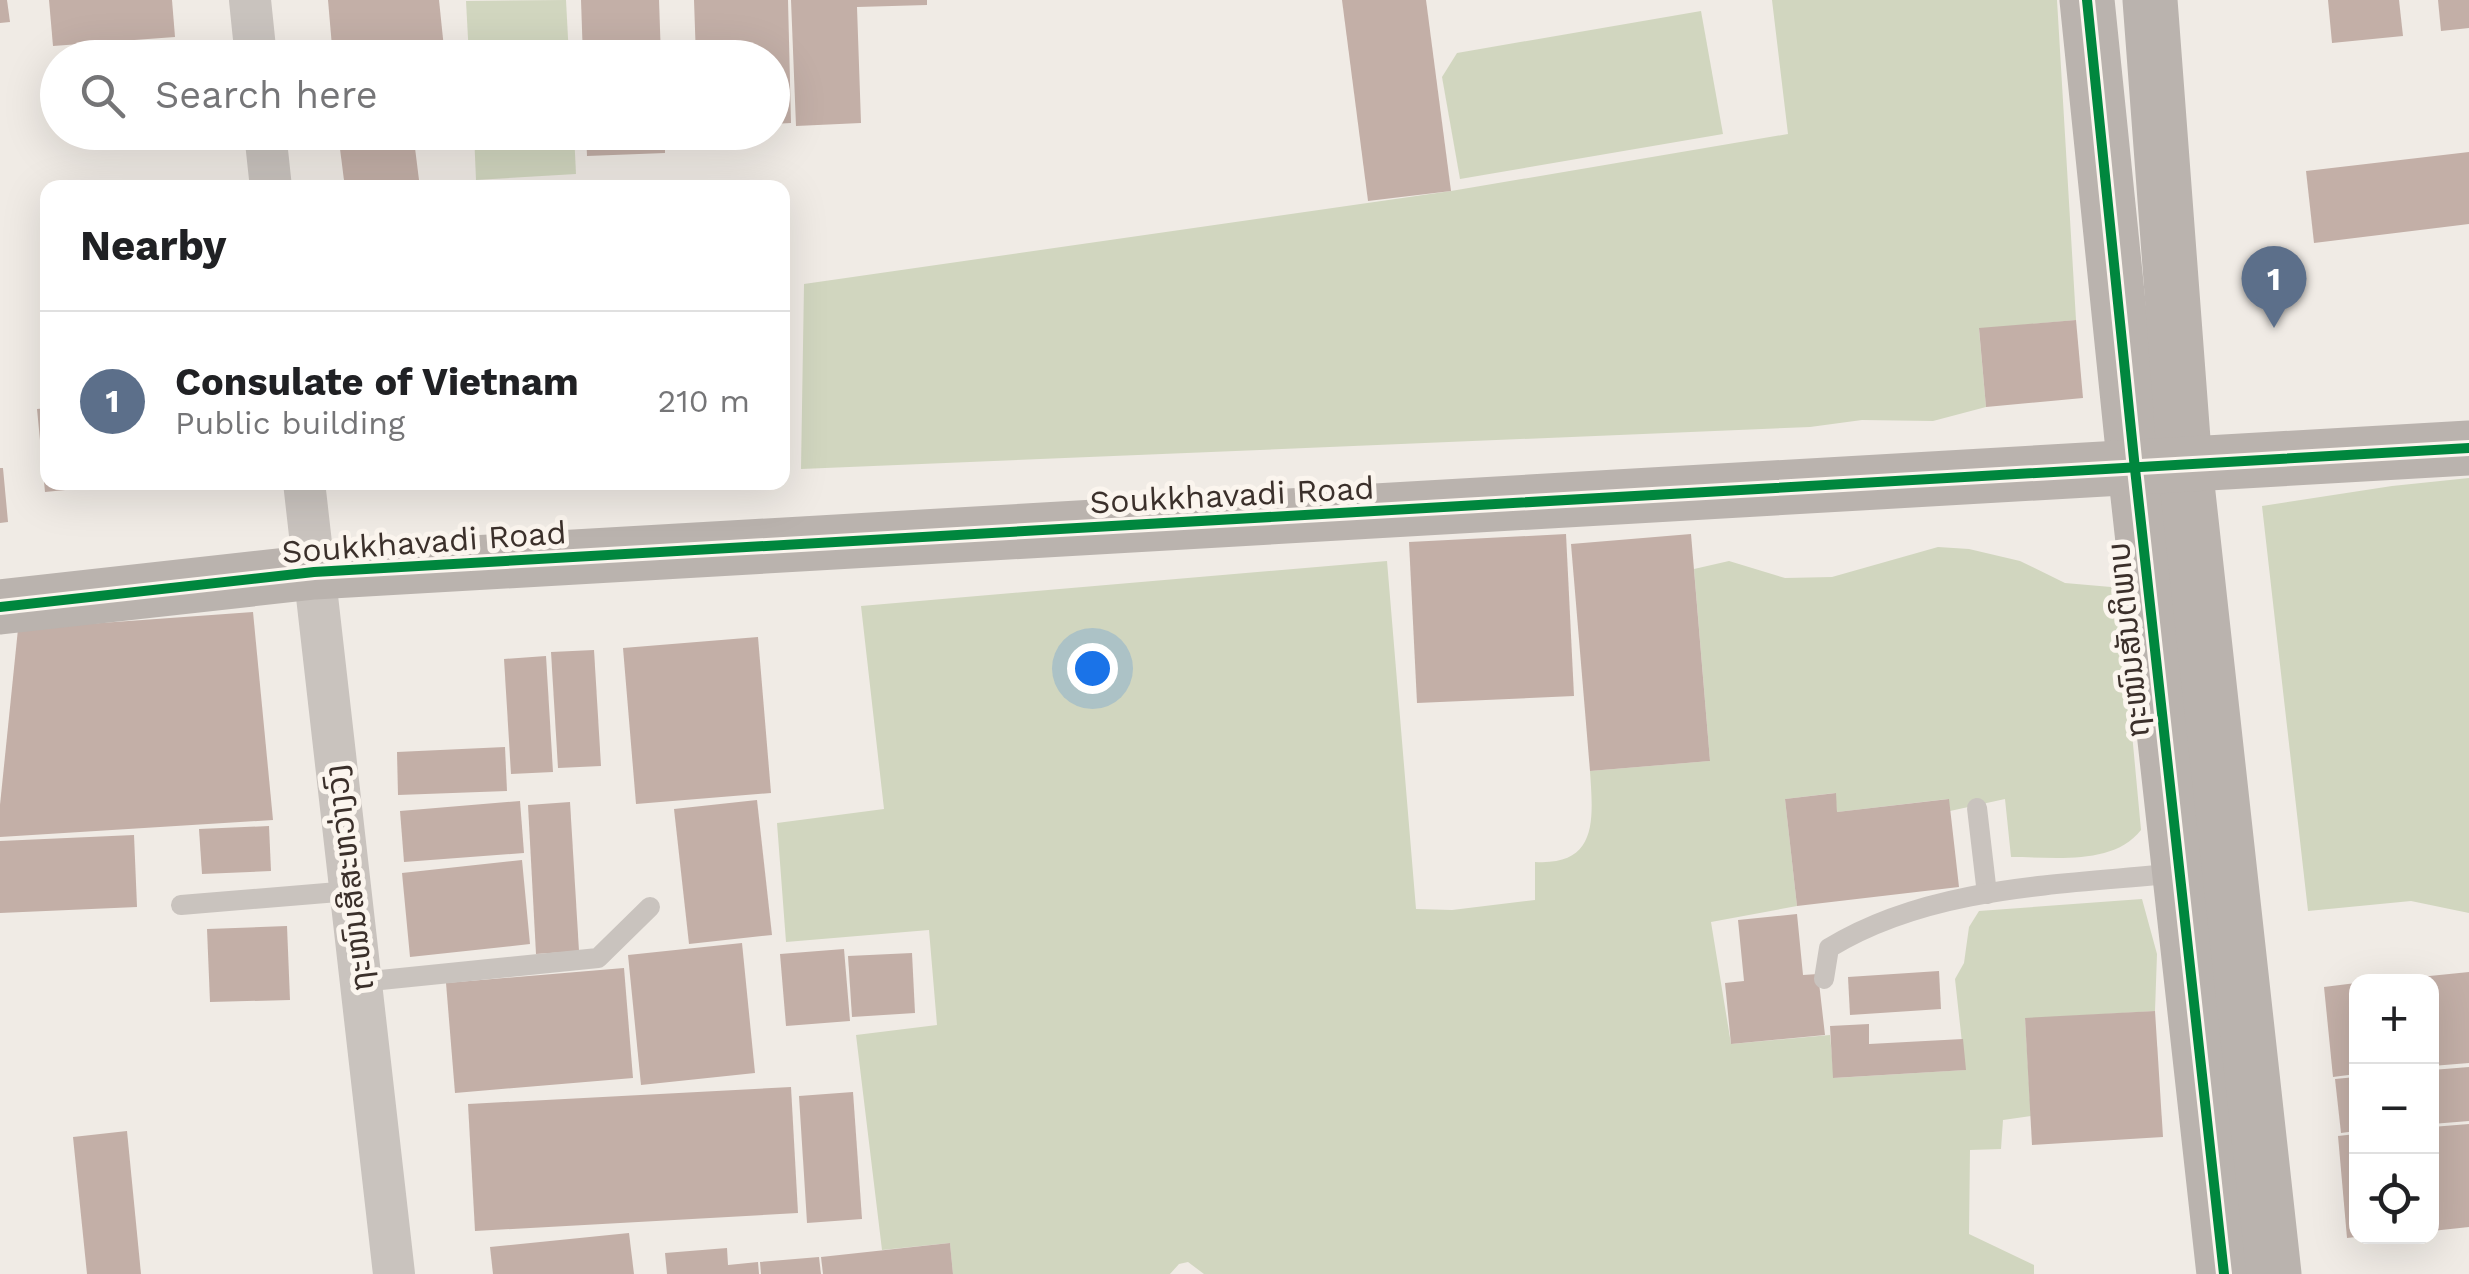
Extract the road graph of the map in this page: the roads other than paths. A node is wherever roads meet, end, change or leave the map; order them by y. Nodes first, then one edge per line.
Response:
1 (250, 0) edge
2 (2087, 0) edge
3 (2150, 0) edge
4 (254, 40) edge
5 (267, 150) edge
6 (270, 180) edge
7 (2469, 448) edge
8 (2160, 467) junction
9 (305, 490) edge
10 (314, 572) junction
11 (0, 607) edge
12 (1978, 808) dead end
13 (2179, 872) junction
14 (350, 891) junction
15 (1987, 894) junction
16 (181, 905) dead end
17 (650, 907) dead end
18 (1824, 979) dead end
19 (361, 982) junction
20 (394, 1274) edge
21 (2224, 1274) edge
22 (2274, 1274) edge

1 - 4 street
2 - 8 street, ຖະໜົນສັນຕິພາບ
3 - 8 street, ຖະໜົນສັນຕິພາບ
5 - 6 street
7 - 8 street, Soukkhavadi Road
8 - 10 street, Soukkhavadi Road
8 - 13 street, ຖະໜົນສັນຕິພາບ
8 - 22 street, ຖະໜົນສັນຕິພາບ
9 - 10 street, ຖະໜົນສີສະຫວ່າງວົງ
10 - 11 street, Soukkhavadi Road
10 - 14 street, ຖະໜົນສີສະຫວ່າງວົງ
12 - 15 lane
13 - 15 lane
13 - 21 street, ຖະໜົນສັນຕິພາບ
14 - 16 lane
14 - 19 street, ຖະໜົນສີສະຫວ່າງວົງ
15 - 18 lane
17 - 19 lane
19 - 20 street, ຖະໜົນສີສະຫວ່າງວົງ

